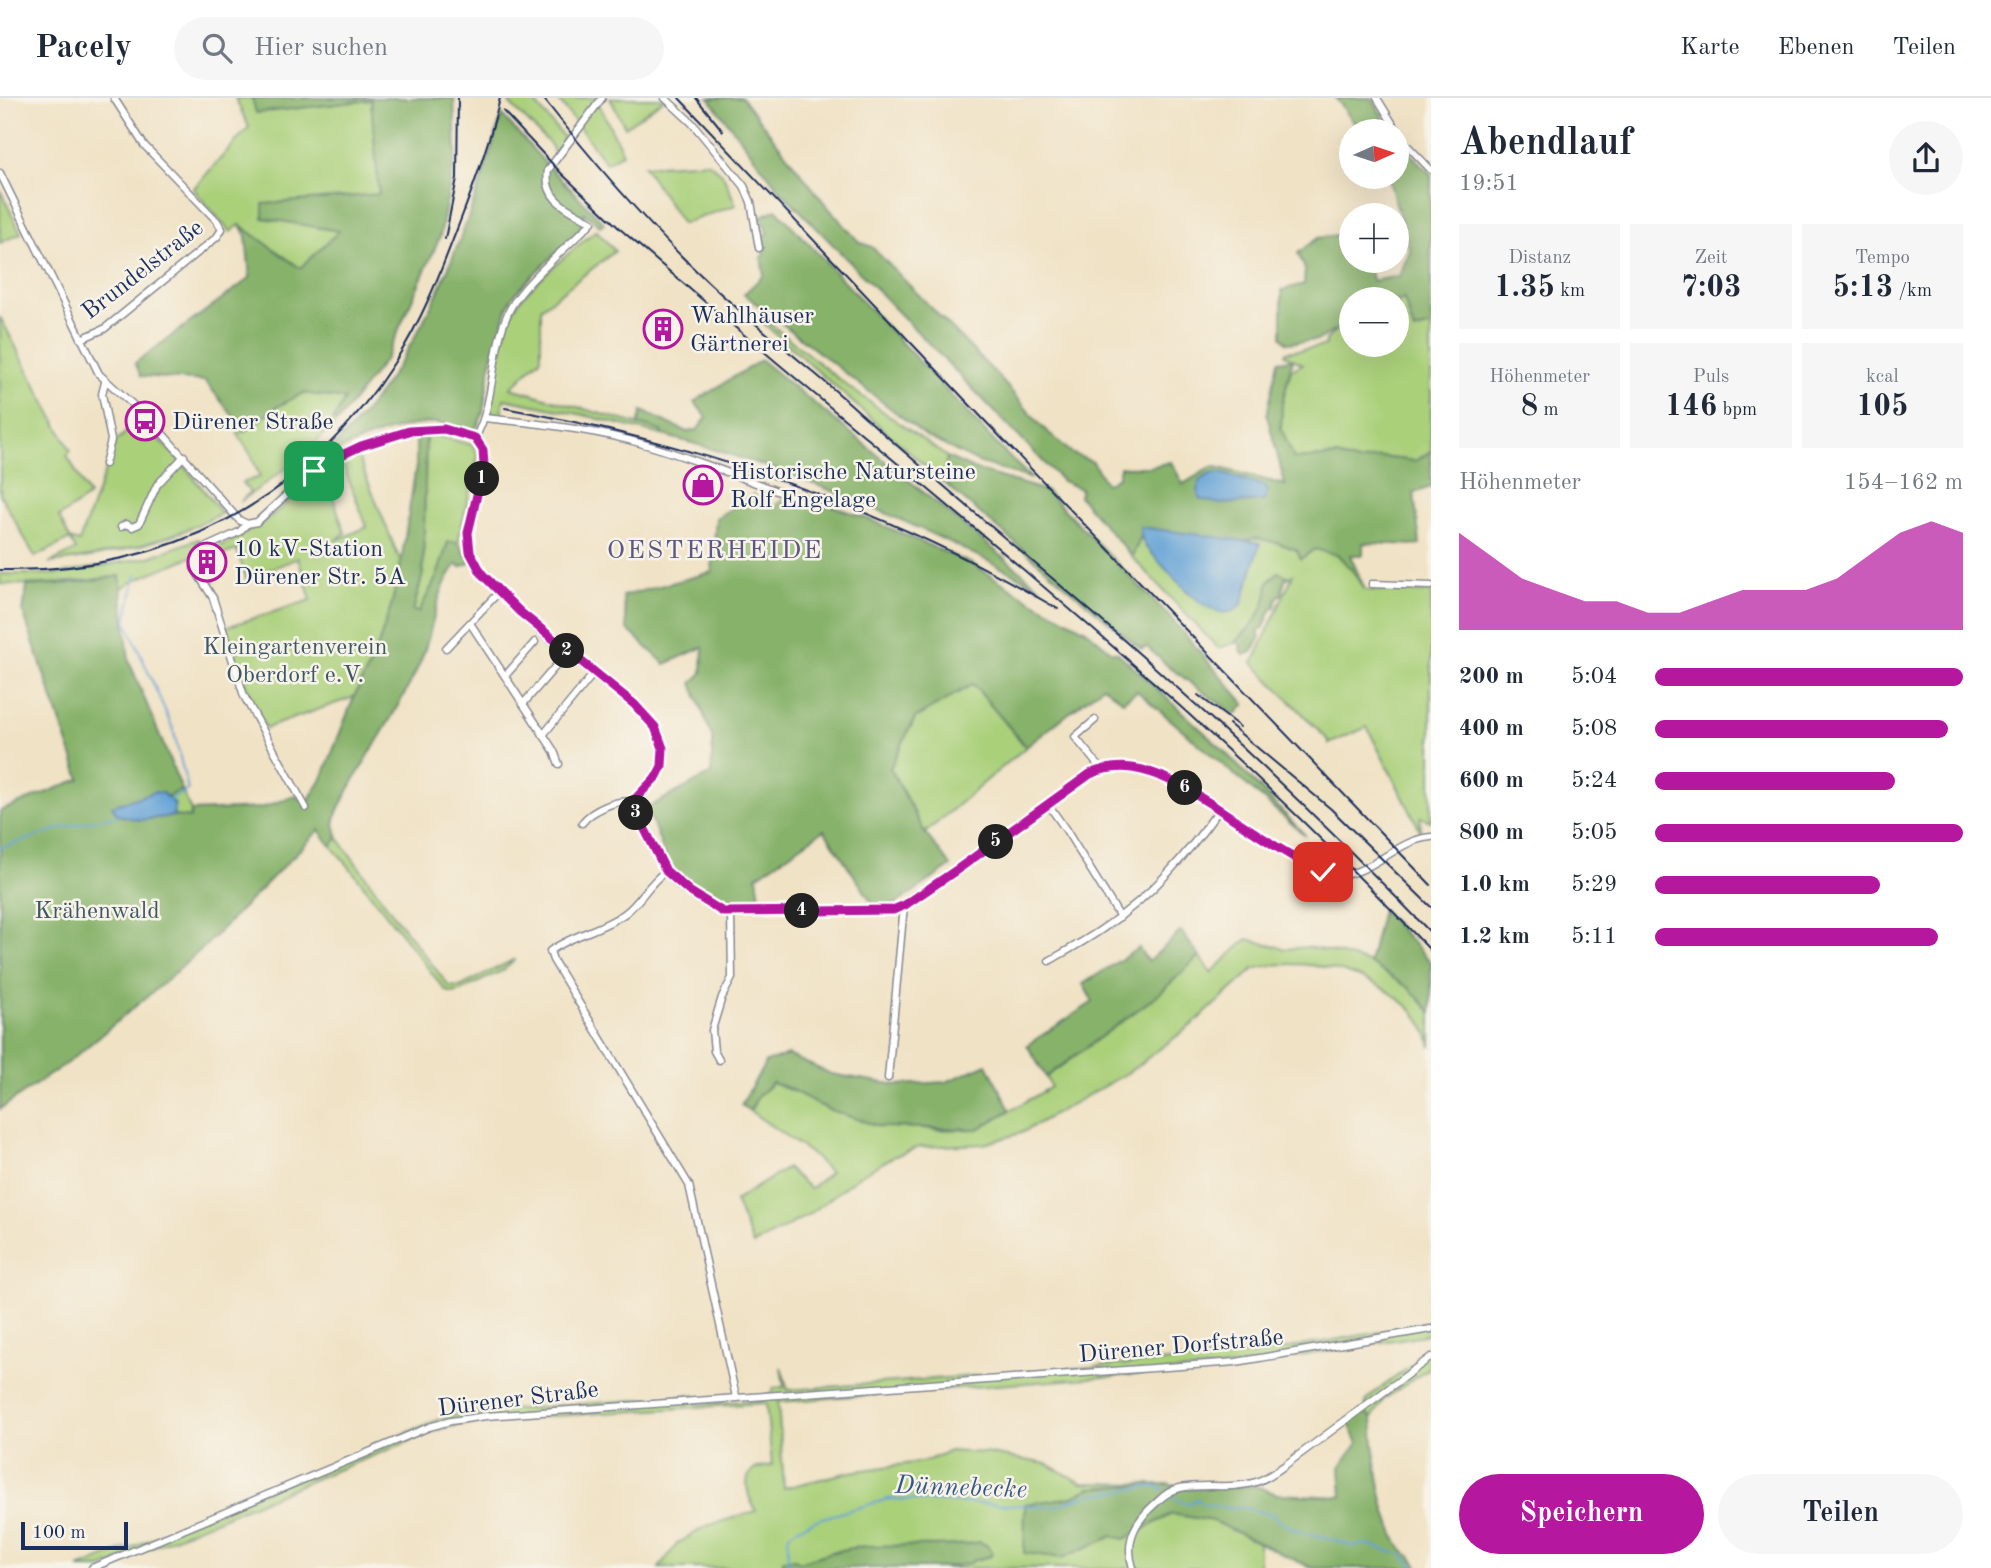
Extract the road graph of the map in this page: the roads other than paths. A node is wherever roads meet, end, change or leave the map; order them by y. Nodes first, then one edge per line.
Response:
1 (114, 98) edge
2 (602, 98) edge
3 (665, 98) edge
4 (1377, 98) edge
5 (1431, 170) edge
6 (0, 173) edge
7 (759, 248) dead end
8 (81, 340) junction
9 (106, 382) junction
10 (485, 418) junction
11 (475, 438) junction
12 (184, 456) junction
13 (105, 464) dead end
14 (782, 493) dead end
15 (247, 524) junction
16 (121, 527) dead end
17 (1372, 584) dead end
18 (1431, 586) edge
19 (499, 592) junction
20 (470, 622) junction
21 (542, 631) junction
22 (446, 648) dead end
23 (561, 660) dead end
24 (594, 673) junction
25 (505, 676) junction
26 (523, 704) junction
27 (1095, 720) dead end
28 (543, 735) junction
29 (559, 764) dead end
30 (1102, 770) junction
31 (634, 803) junction
32 (1048, 804) junction
33 (306, 807) dead end
34 (1220, 810) junction
35 (582, 823) dead end
36 (1431, 837) edge
37 (666, 871) junction
38 (905, 905) junction
39 (731, 912) junction
40 (1120, 917) junction
41 (1049, 961) dead end
42 (719, 1060) dead end
43 (888, 1078) dead end
44 (1431, 1329) edge
45 (1431, 1357) edge
46 (933, 1385) joint
47 (736, 1397) junction
48 (92, 1568) edge
49 (1133, 1568) edge

1 - 8 street, Brundelstraße
2 - 10 street
3 - 7 street
4 - 5 street
6 - 8 street
8 - 9 street
9 - 12 street
9 - 13 street
10 - 11 street
10 - 14 street
11 - 15 street
11 - 19 street
12 - 15 street
12 - 16 street
15 - 33 street
17 - 18 street
19 - 20 street
19 - 21 street
20 - 22 street
20 - 25 street
21 - 24 street
21 - 25 street
23 - 26 street
24 - 28 street
24 - 31 street
25 - 26 street
26 - 28 street
27 - 30 street
28 - 29 street
30 - 32 street
30 - 34 street
31 - 35 street
31 - 37 street
32 - 38 street
32 - 40 street
34 - 36 street
34 - 40 street
37 - 39 street
37 - 47 street
38 - 39 street
38 - 43 street
39 - 42 street
40 - 41 street
44 - 46 street, Dürener Dorfstraße
45 - 49 street
46 - 47 street, Dürener Straße
47 - 48 street, Dürener Straße

